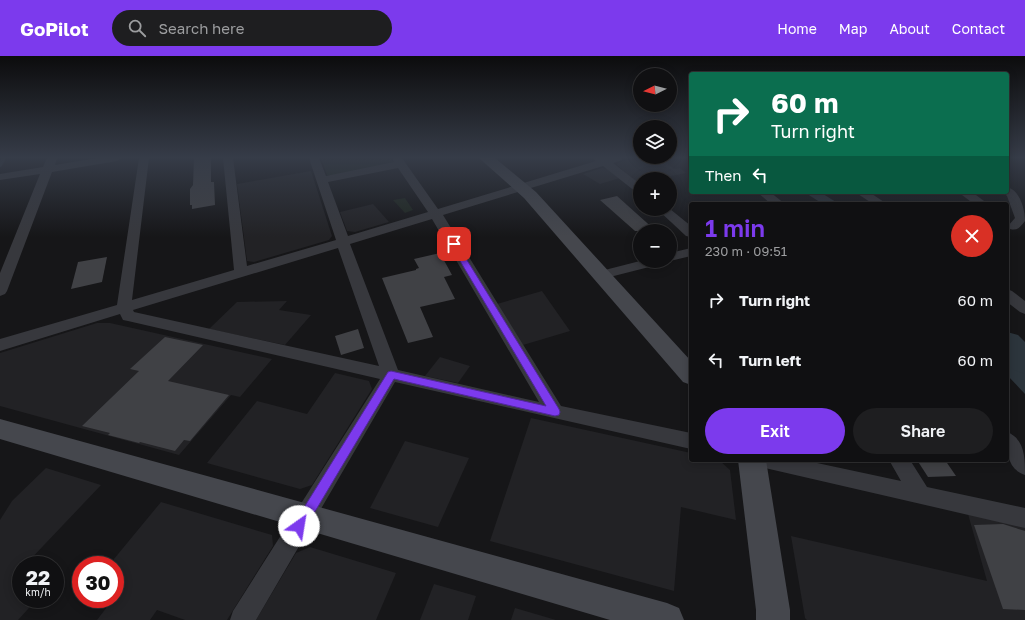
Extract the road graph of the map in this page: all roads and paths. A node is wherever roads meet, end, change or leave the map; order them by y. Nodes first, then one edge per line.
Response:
1 (42, 184) edge
2 (140, 184) edge
3 (231, 184) edge
4 (323, 184) edge
5 (415, 184) edge
6 (517, 184) edge
7 (528, 184) edge
8 (520, 187) junction
9 (1009, 192) edge
10 (766, 194) edge
11 (865, 194) edge
12 (967, 194) edge
13 (776, 202) edge
14 (878, 202) edge
15 (979, 202) edge
16 (435, 213) junction
17 (671, 216) edge
18 (1015, 226) edge
19 (689, 231) edge
20 (343, 242) junction
21 (689, 252) edge
22 (677, 255) edge
23 (633, 267) edge
24 (241, 272) junction
25 (602, 275) junction
26 (0, 291) edge
27 (1009, 296) edge
28 (124, 308) junction
29 (1025, 309) edge
30 (0, 345) edge
31 (689, 374) edge
32 (391, 375) junction
33 (555, 412) junction
34 (0, 429) edge
35 (689, 441) edge
36 (1009, 443) edge
37 (752, 462) edge
38 (774, 462) edge
39 (900, 462) edge
40 (1025, 467) edge
41 (922, 496) junction
42 (305, 516) junction
43 (1025, 518) edge
44 (242, 620) edge
45 (667, 620) edge
46 (773, 620) edge

1 - 26 street
2 - 28 street
3 - 24 street
4 - 20 street
5 - 16 street
6 - 8 street
7 - 8 street
8 - 16 street
8 - 25 street
9 - 18 street
10 - 13 street
11 - 14 street
12 - 15 street
16 - 20 street
16 - 33 street
17 - 19 street
20 - 24 street
20 - 32 street
21 - 22 street
23 - 25 street
24 - 28 street
25 - 31 street
27 - 29 street
28 - 30 street
28 - 32 street
32 - 33 street
32 - 42 street
33 - 35 street
34 - 42 street
36 - 40 street
37 - 46 street
38 - 41 street
39 - 41 street
41 - 43 street
42 - 44 street
42 - 45 street

